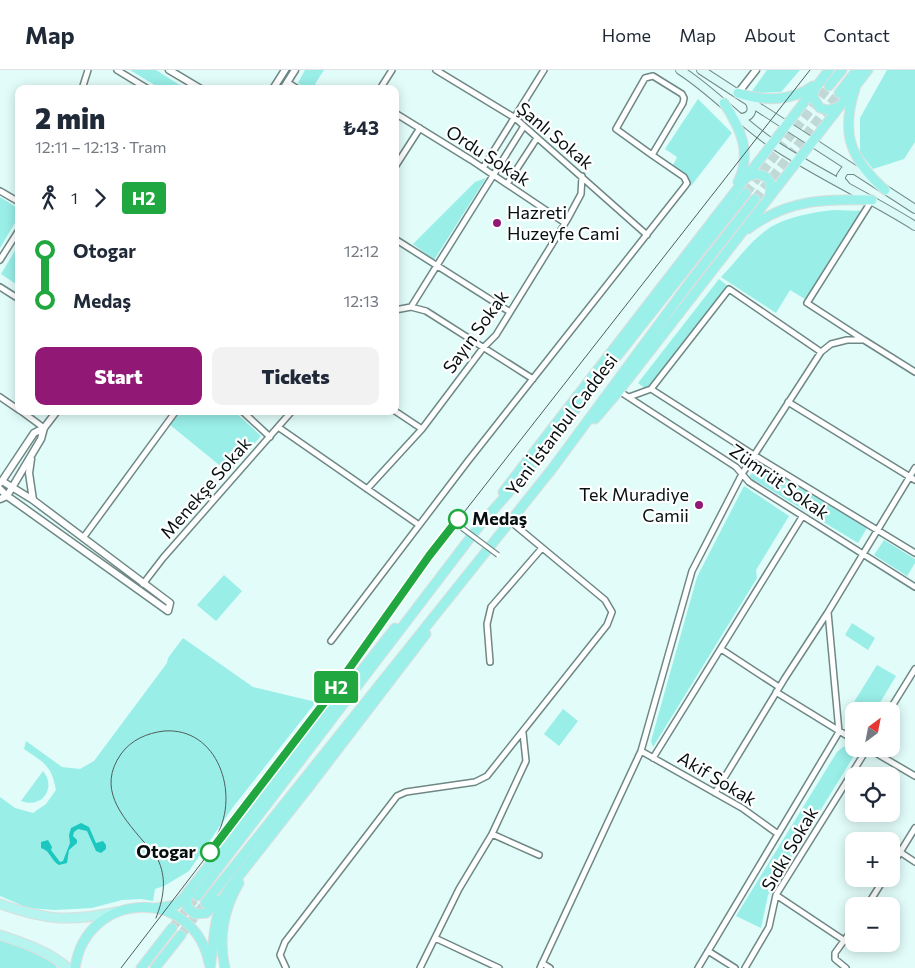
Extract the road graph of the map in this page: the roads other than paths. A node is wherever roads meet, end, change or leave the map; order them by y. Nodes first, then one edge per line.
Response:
1 (88, 70) edge
2 (117, 70) edge
3 (284, 70) edge
4 (295, 70) edge
5 (392, 70) edge
6 (436, 70) edge
7 (544, 70) edge
8 (680, 70) edge
9 (701, 70) edge
10 (756, 70) edge
11 (842, 70) edge
12 (857, 70) edge
13 (868, 70) edge
14 (172, 71) edge
15 (826, 74) edge
16 (858, 82) junction
17 (83, 85) edge
18 (141, 85) edge
19 (194, 85) edge
20 (275, 85) edge
21 (286, 85) edge
22 (383, 85) edge
23 (829, 86) tunnel mouth
24 (815, 87) junction
25 (738, 93) junction
26 (839, 93) tunnel mouth
27 (749, 101) junction
28 (724, 104) junction
29 (840, 106) junction
30 (399, 115) edge
31 (515, 118) junction
32 (739, 118) junction
33 (786, 125) junction
34 (524, 126) junction
35 (420, 128) junction
36 (537, 138) junction
37 (812, 142) junction
38 (772, 143) junction
39 (652, 155) junction
40 (798, 160) junction
41 (399, 161) edge
42 (483, 168) junction
43 (854, 170) junction
44 (493, 175) junction
45 (582, 176) junction
46 (746, 177) junction
47 (507, 184) junction
48 (846, 187) junction
49 (885, 190) junction
50 (0, 191) edge
51 (746, 193) tunnel mouth
52 (769, 196) junction
53 (730, 198) junction
54 (755, 199) tunnel mouth
55 (15, 200) edge
56 (872, 200) junction
57 (915, 209) edge
58 (565, 223) junction
59 (915, 226) edge
60 (647, 234) junction
61 (15, 236) edge
62 (738, 237) junction
63 (399, 242) edge
64 (0, 260) edge
65 (436, 265) junction
66 (0, 287) edge
67 (15, 296) edge
68 (410, 307) junction
69 (399, 309) edge
70 (510, 312) junction
71 (864, 340) junction
72 (482, 348) junction
73 (821, 352) junction
74 (915, 372) edge
75 (533, 379) junction
76 (651, 389) junction
77 (619, 391) junction
78 (0, 397) edge
79 (629, 397) junction
80 (788, 402) junction
81 (15, 407) edge
82 (399, 414) edge
83 (27, 415) edge
84 (54, 415) edge
85 (173, 415) edge
86 (246, 415) edge
87 (288, 415) edge
88 (278, 427) junction
89 (44, 428) junction
90 (422, 429) junction
91 (270, 437) junction
92 (754, 454) junction
93 (31, 455) junction
94 (915, 468) edge
95 (552, 469) junction
96 (742, 474) junction
97 (912, 479) edge
98 (1, 482) edge
99 (12, 486) junction
100 (0, 489) edge
101 (367, 489) junction
102 (3, 498) edge
103 (33, 500) junction
104 (802, 517) junction
105 (510, 520) junction
106 (419, 525) junction
107 (480, 525) junction
108 (462, 528) dead end
109 (878, 529) junction
110 (83, 538) junction
111 (542, 548) junction
112 (915, 553) edge
113 (863, 554) junction
114 (498, 555) dead end
115 (143, 584) junction
116 (915, 587) edge
117 (437, 611) junction
118 (828, 612) junction
119 (330, 641) dead end
120 (721, 649) junction
121 (490, 662) dead end
122 (915, 669) edge
123 (778, 689) junction
124 (895, 702) edge
125 (839, 732) junction
126 (523, 733) junction
127 (845, 735) edge
128 (641, 750) junction
129 (653, 758) junction
130 (862, 758) edge
131 (884, 758) edge
132 (915, 776) edge
133 (715, 793) junction
134 (915, 828) edge
135 (492, 834) junction
136 (778, 834) junction
137 (900, 852) joint
138 (256, 854) junction
139 (539, 855) dead end
140 (915, 862) edge
141 (228, 890) junction
142 (193, 893) junction
143 (776, 895) junction
144 (206, 903) tunnel mouth
145 (0, 904) edge
146 (156, 908) junction
147 (116, 912) junction
148 (172, 928) tunnel mouth
149 (0, 935) edge
150 (181, 935) tunnel mouth
151 (435, 938) junction
152 (845, 941) joint
153 (708, 951) junction
154 (541, 966) edge
155 (68, 968) edge
156 (75, 968) edge
157 (140, 968) edge
158 (154, 968) edge
159 (210, 968) edge
160 (225, 968) edge
161 (286, 968) edge
162 (420, 968) edge
163 (499, 968) edge
164 (550, 968) edge
165 (698, 968) edge
166 (735, 968) edge
167 (745, 968) edge
168 (846, 968) edge

1 - 17 street
2 - 18 street
3 - 20 street
4 - 21 street
5 - 22 street
6 - 31 street, Şanlı Sokak
7 - 31 street
8 - 28 main road
9 - 25 main road
10 - 25 street
11 - 23 highway
12 - 26 highway
13 - 16 highway
14 - 19 street
15 - 24 highway
15 - 25 highway
16 - 29 highway
16 - 49 highway
24 - 29 highway
24 - 33 highway
25 - 27 main road
27 - 32 main road
27 - 33 main road
28 - 32 main road
28 - 53 highway
29 - 37 highway
30 - 35 street, Ordu Sokak
31 - 34 street, Şanlı Sokak
31 - 42 street
32 - 38 main road
33 - 37 main road
33 - 38 highway
34 - 36 street, Şanlı Sokak
34 - 44 street
35 - 41 street
35 - 42 street, Ordu Sokak
36 - 45 street, Şanlı Sokak
36 - 47 street
37 - 40 highway
37 - 43 main road
38 - 40 main road
38 - 46 highway
39 - 39 street
39 - 60 street
40 - 48 main road
40 - 52 highway
42 - 44 street, Ordu Sokak
43 - 48 main road
43 - 49 main road
44 - 47 street, Ordu Sokak
44 - 65 street
45 - 58 street, Sayın Sokak
45 - 60 street, Şanlı Sokak
46 - 52 highway
46 - 53 highway
47 - 58 street, Ordu Sokak
48 - 56 main road
49 - 57 main road
50 - 55 street
51 - 107 highway, Yeni İstanbul Caddesi
52 - 62 highway
53 - 107 highway
54 - 95 highway, Yeni İstanbul Caddesi
56 - 59 main road
56 - 62 highway
56 - 71 street
58 - 70 street, Sayın Sokak
60 - 75 street
61 - 64 street
62 - 77 highway
63 - 65 street
65 - 68 street
65 - 70 street
66 - 67 street
68 - 69 street
68 - 72 street
70 - 72 street, Sayın Sokak
71 - 73 street
71 - 74 street
72 - 75 street
72 - 90 street, Sayın Sokak
73 - 76 street
73 - 80 street
75 - 106 street
76 - 79 street
76 - 92 street, Zümrüt Sokak
77 - 79 street, Zümrüt Sokak
77 - 95 highway
78 - 81 street
79 - 96 street, Zümrüt Sokak
80 - 92 street
80 - 97 street
82 - 90 street
83 - 89 street
84 - 89 street
85 - 110 street
86 - 91 street
87 - 88 street, Menekşe Sokak
88 - 91 street, Menekşe Sokak
88 - 101 street
89 - 93 street
89 - 98 street
90 - 101 street, Sayın Sokak
91 - 115 street, Menekşe Sokak
92 - 96 street
92 - 109 street, Zümrüt Sokak
93 - 99 street
93 - 103 street
94 - 97 street
95 - 105 highway, Yeni İstanbul Caddesi
96 - 104 street, Zümrüt Sokak
96 - 128 street
97 - 109 street
98 - 99 street
99 - 102 street
99 - 103 street
100 - 102 street
101 - 106 street
102 - 115 street
103 - 110 street
104 - 113 street, Zümrüt Sokak
104 - 120 street
105 - 111 street
105 - 117 highway, Yeni İstanbul Caddesi
106 - 119 street
107 - 142 highway, Yeni İstanbul Caddesi
108 - 114 street, bridge
109 - 112 street, Zümrüt Sokak
109 - 113 street
110 - 115 street
111 - 121 street
111 - 126 street
113 - 116 street, Zümrüt Sokak
113 - 118 street
117 - 138 highway
117 - 144 highway, Yeni İstanbul Caddesi
118 - 123 street
118 - 125 street
120 - 123 street
120 - 129 street
122 - 124 street
123 - 125 street
123 - 133 street
125 - 127 street
125 - 136 street
126 - 135 street
126 - 161 street
128 - 129 street, Akif Sokak
128 - 154 street
129 - 133 street, Akif Sokak
130 - 143 street, Sıdkı Sokak
131 - 132 street
133 - 136 street, Akif Sokak
134 - 137 street
135 - 139 street
135 - 151 street
136 - 153 street
137 - 140 street
138 - 141 highway
138 - 160 highway
141 - 142 highway
141 - 159 highway
142 - 146 highway, Yeni İstanbul Caddesi
143 - 152 street
143 - 167 street, Sıdkı Sokak
145 - 147 main road
146 - 147 highway
146 - 159 highway
147 - 156 highway
148 - 157 highway
149 - 155 main road
150 - 158 highway
151 - 162 street
151 - 163 street
152 - 168 street
153 - 165 street
153 - 166 street
154 - 164 street

